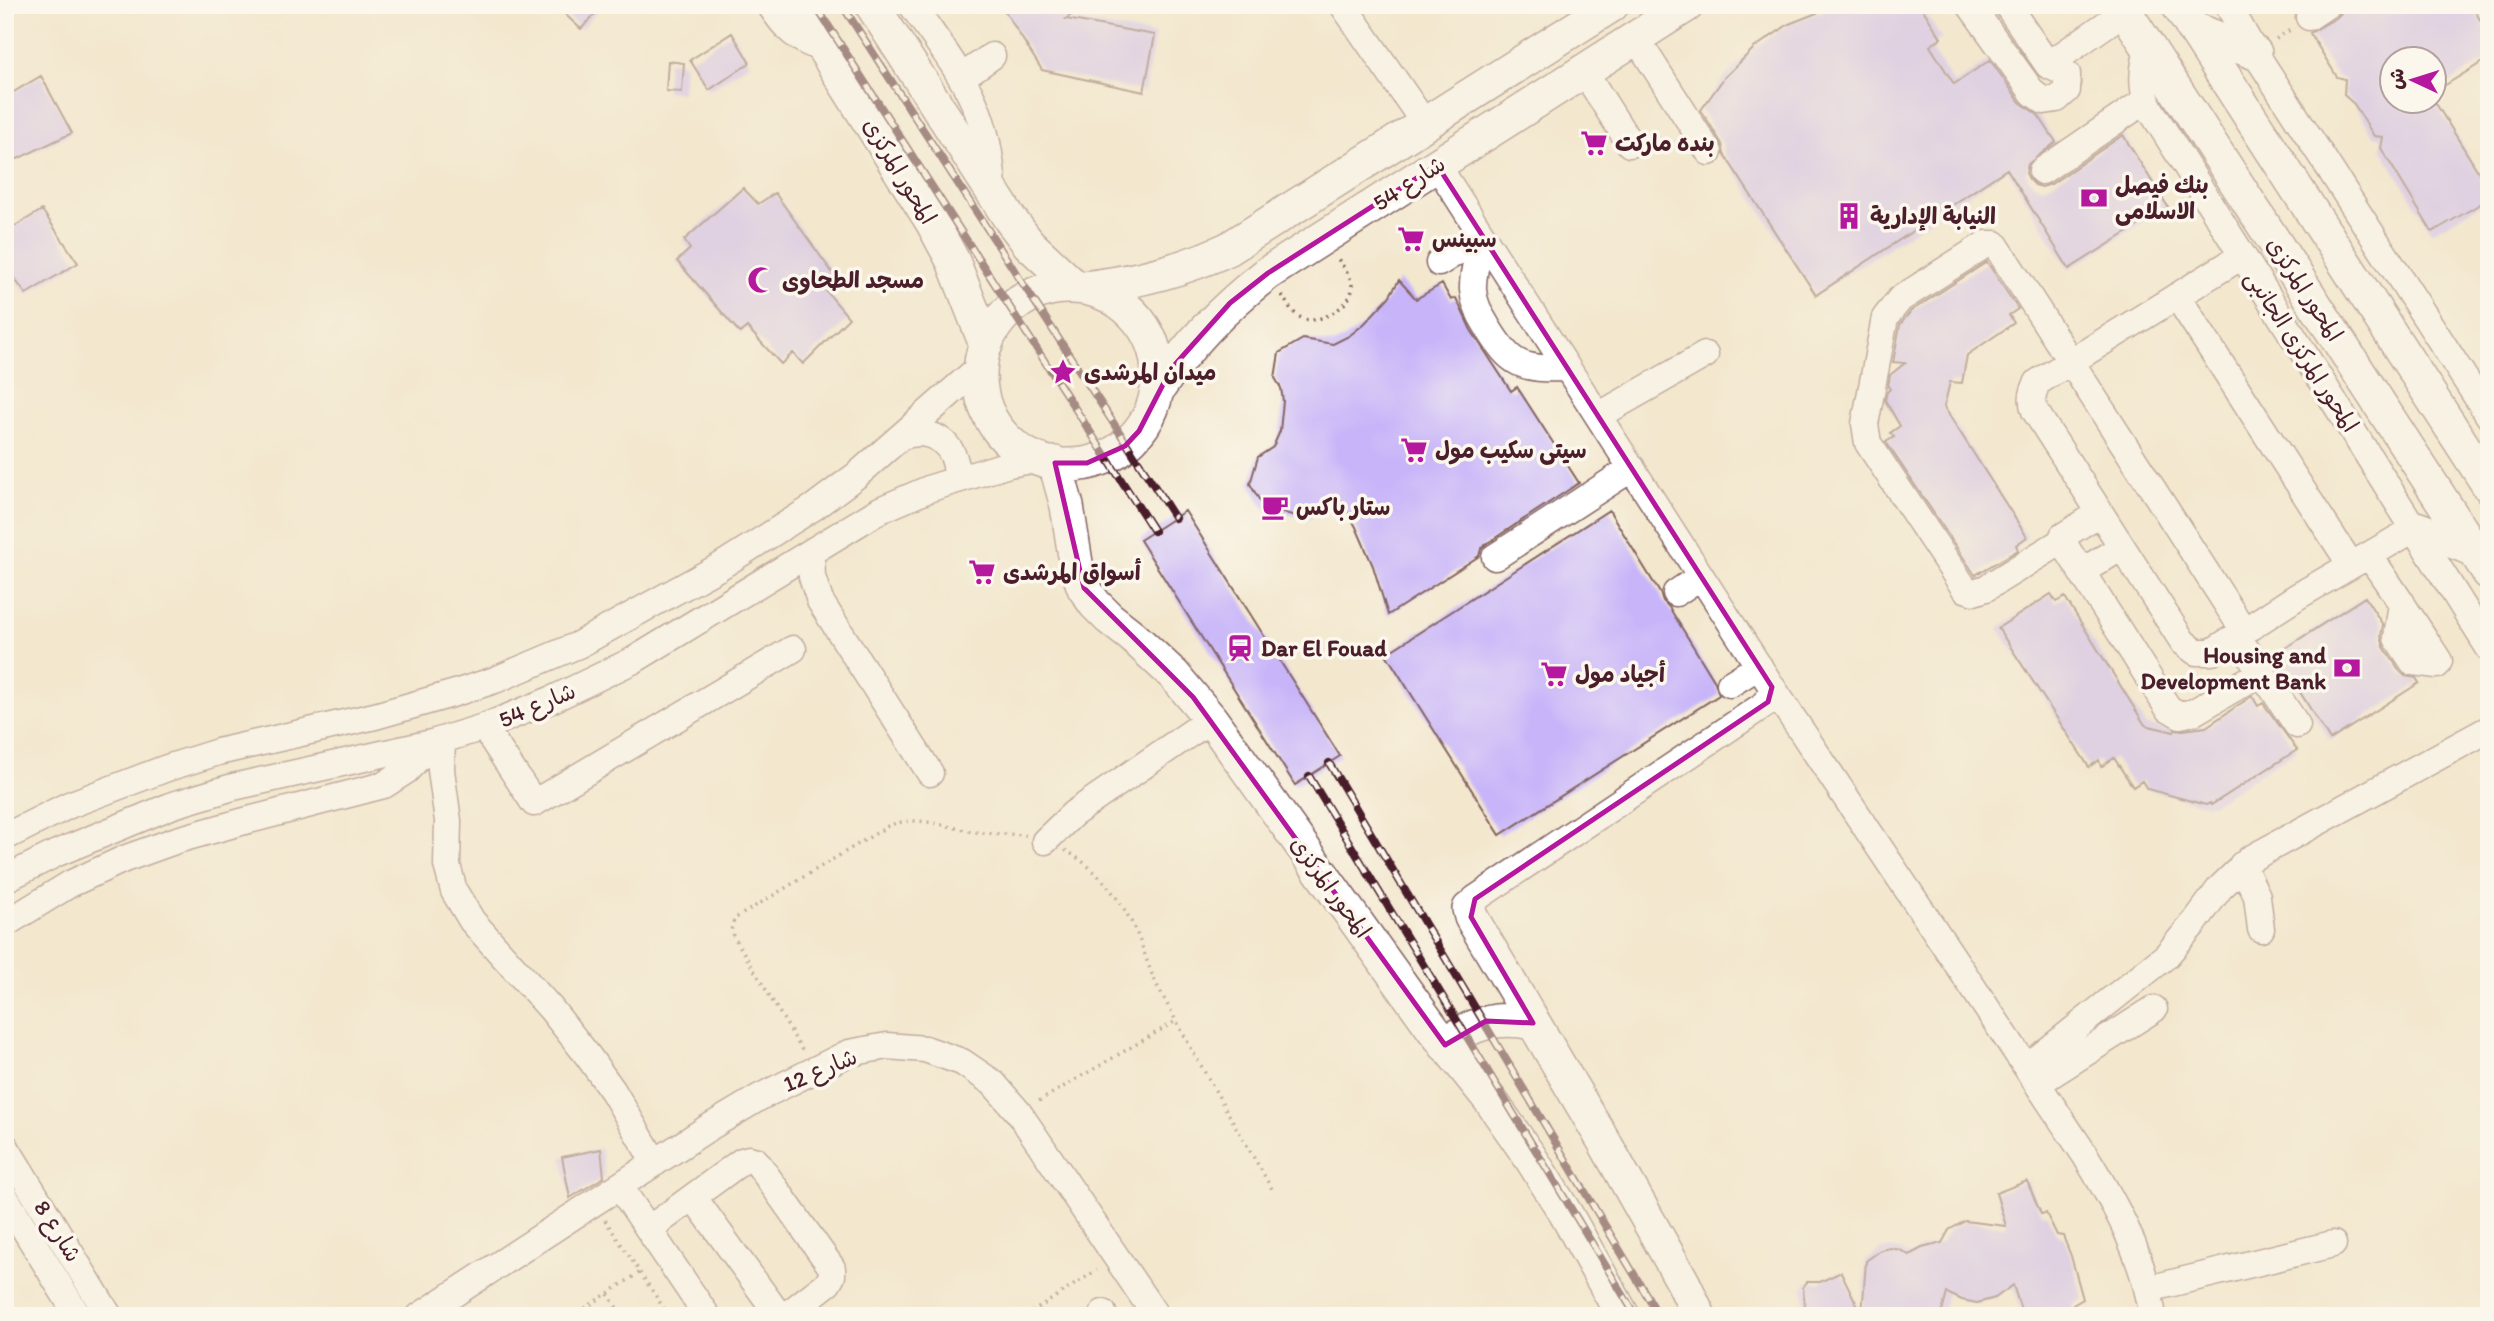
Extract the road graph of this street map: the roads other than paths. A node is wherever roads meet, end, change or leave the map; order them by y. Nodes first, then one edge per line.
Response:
1 (770, 5) edge
2 (796, 5) edge
3 (872, 5) edge
4 (912, 5) edge
5 (1343, 5) edge
6 (1612, 5) edge
7 (1687, 5) edge
8 (1970, 5) edge
9 (2007, 5) edge
10 (2228, 5) edge
11 (2123, 8) edge
12 (2185, 17) edge
13 (1636, 38) junction
14 (2149, 47) junction
15 (825, 49) junction
16 (2255, 52) junction
17 (992, 57) dead end
18 (2048, 65) junction
19 (1584, 71) junction
20 (962, 77) junction
21 (2146, 100) junction
22 (1425, 124) junction
23 (1630, 144) dead end
24 (1709, 152) dead end
25 (1437, 165) junction
26 (2042, 172) dead end
27 (993, 193) junction
28 (1482, 236) junction
29 (2242, 256) junction
30 (1205, 259) junction
31 (1439, 262) dead end
32 (1080, 287) junction
33 (2177, 296) junction
34 (1230, 303) junction
35 (984, 355) junction
36 (1705, 355) dead end
37 (2071, 362) junction
38 (1567, 368) junction
39 (1157, 391) junction
40 (1598, 416) junction
41 (2489, 416) edge
42 (903, 436) junction
43 (1046, 461) junction
44 (1632, 468) junction
45 (957, 480) junction
46 (2489, 486) edge
47 (2100, 513) junction
48 (2416, 528) junction
49 (2062, 541) junction
50 (2122, 547) junction
51 (811, 552) junction
52 (1495, 557) dead end
53 (2360, 560) junction
54 (2481, 561) edge
55 (2081, 572) junction
56 (1701, 576) junction
57 (1676, 593) dead end
58 (2402, 603) dead end
59 (2241, 633) junction
60 (2489, 648) edge
61 (793, 649) dead end
62 (2262, 672) junction
63 (1766, 676) junction
64 (1730, 684) dead end
65 (1211, 719) junction
66 (2297, 725) dead end
67 (484, 727) junction
68 (2489, 729) edge
69 (437, 741) junction
70 (930, 773) dead end
71 (5, 836) edge
72 (1045, 841) road end
73 (2242, 865) junction
74 (5, 879) edge
75 (1469, 909) joint
76 (5, 924) edge
77 (2261, 929) dead end
78 (2154, 1009) dead end
79 (1533, 1023) junction
80 (1446, 1045) junction
81 (2032, 1075) junction
82 (5, 1146) edge
83 (655, 1163) junction
84 (620, 1187) junction
85 (5, 1198) edge
86 (694, 1198) junction
87 (649, 1229) junction
88 (2333, 1244) dead end
89 (2148, 1289) junction
90 (99, 1312) edge
91 (78, 1316) edge
92 (420, 1316) edge
93 (707, 1316) edge
94 (783, 1316) edge
95 (1156, 1316) edge
96 (1623, 1316) edge
97 (1699, 1316) edge
98 (2153, 1316) edge

1 - 15 street
2 - 15 main road, المحور المركزى
3 - 27 main road
4 - 20 street
5 - 22 street
6 - 22 main road, شارع 54
7 - 13 main road, شارع 54
8 - 18 street
9 - 18 street
10 - 16 street
11 - 14 main road, المحور المركزى
11 - 18 street
12 - 16 main road
12 - 46 main road, المحور المركزى
13 - 19 main road, شارع 54
13 - 24 street
14 - 21 street, المحور المركزى الجانبى
14 - 54 main road, المحور المركزى
15 - 35 main road, المحور المركزى
16 - 41 street
17 - 20 street
19 - 23 street
19 - 25 main road, شارع 54
20 - 27 street
21 - 26 street
21 - 29 street, المحور المركزى الجانبى
22 - 30 main road, شارع 54
25 - 28 street
25 - 34 main road, شارع 54
27 - 32 main road
28 - 31 street
28 - 38 street
28 - 38 street
29 - 33 street
29 - 48 street, المحور المركزى الجانبى
30 - 32 main road, شارع 54
30 - 34 main road
32 - 35 main road
32 - 39 main road
33 - 37 street
33 - 53 street
34 - 39 main road, شارع 54
35 - 42 street, شارع 54
35 - 43 main road
36 - 40 street
37 - 47 street
37 - 49 street
37 - 59 street
38 - 40 street
39 - 43 main road
40 - 44 street
42 - 45 street
42 - 71 street, شارع 54
43 - 45 street, شارع 54
43 - 65 main road, المحور المركزى
44 - 52 street
44 - 56 street
45 - 51 street, شارع 54
47 - 49 street
47 - 50 street
48 - 53 street
48 - 54 main road
48 - 60 street, المحور المركزى الجانبى
49 - 55 street
50 - 55 street
50 - 59 street
51 - 67 street, شارع 54
51 - 70 street
53 - 58 street
53 - 59 street
55 - 62 street
56 - 57 street
56 - 63 street
59 - 62 street
61 - 67 street
62 - 66 street
63 - 64 street
63 - 75 street
63 - 81 street
65 - 72 street
65 - 80 main road, المحور المركزى
67 - 69 street, شارع 54
68 - 73 street
69 - 74 street, شارع 54
69 - 76 street
69 - 83 street
73 - 77 street
73 - 81 street
75 - 79 main road
78 - 81 street
79 - 80 main road
79 - 97 main road
80 - 96 main road, المحور المركزى
81 - 89 street
82 - 90 street, شارع 8
83 - 84 street, شارع 12
83 - 95 street, شارع 12
84 - 87 street
84 - 92 street, شارع 12
85 - 91 street, شارع 8
86 - 87 street
86 - 94 street
86 - 94 street
87 - 93 street
88 - 89 street
89 - 98 street

